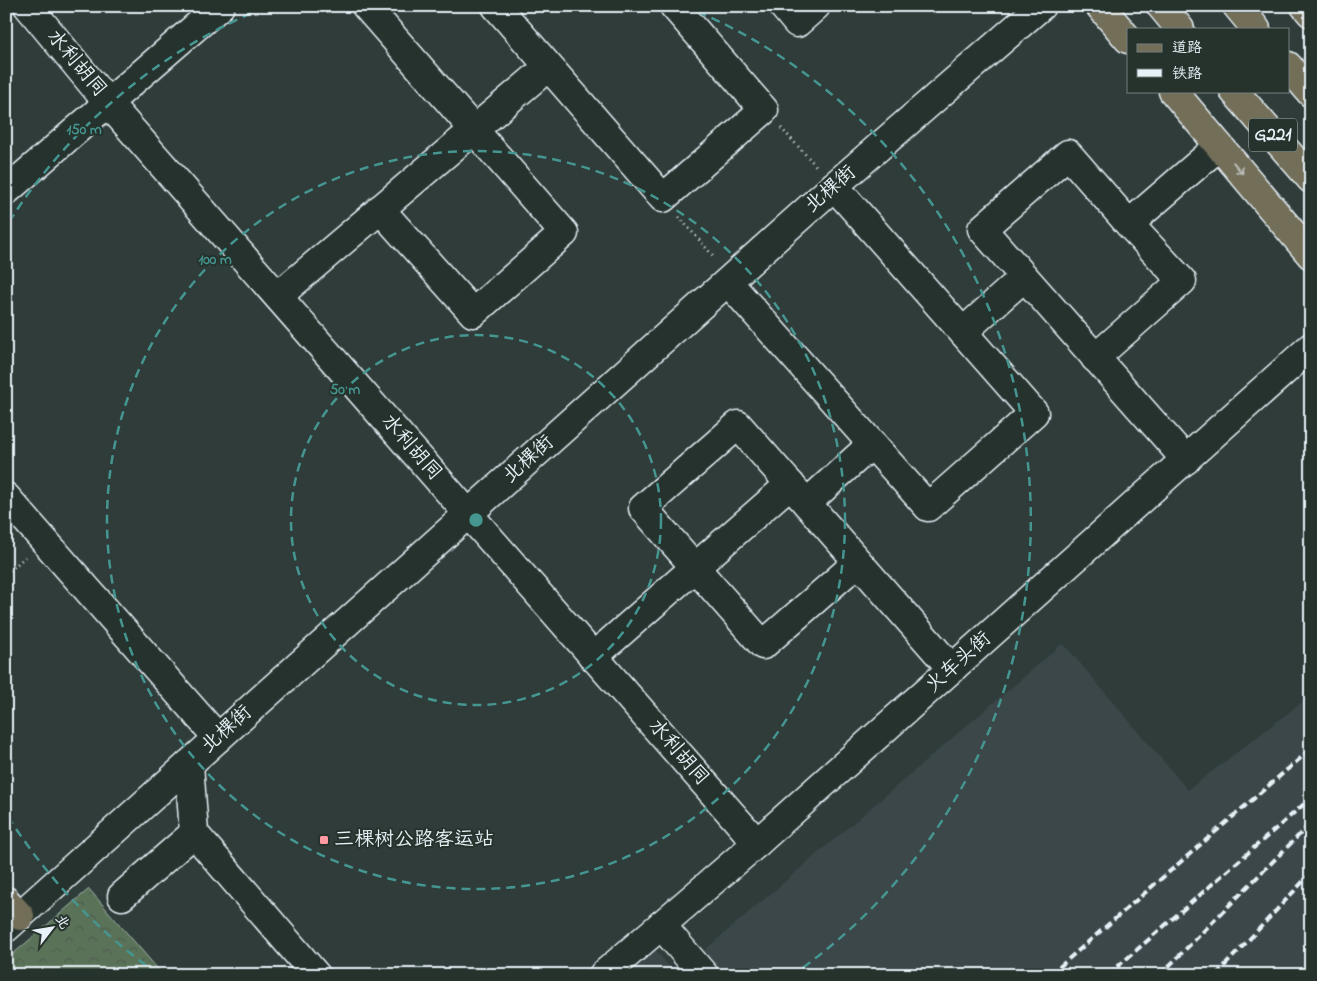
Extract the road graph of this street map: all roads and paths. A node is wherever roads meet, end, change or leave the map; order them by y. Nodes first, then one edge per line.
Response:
1 (28, 6) edge
2 (220, 6) edge
3 (366, 6) edge
4 (496, 6) edge
5 (674, 6) edge
6 (783, 6) edge
7 (816, 6) edge
8 (1041, 6) edge
9 (1100, 6) edge
10 (1161, 6) edge
11 (1237, 6) edge
12 (1305, 6) edge
13 (1311, 13) edge
14 (1179, 28) edge
15 (1255, 28) edge
16 (1127, 38) edge
17 (548, 66) junction
18 (1290, 68) edge
19 (1174, 92) edge
20 (1235, 92) edge
21 (1311, 92) edge
22 (108, 103) junction
23 (764, 110) junction
24 (474, 130) junction
25 (1219, 146) junction
26 (1311, 179) edge
27 (834, 186) junction
28 (6, 191) edge
29 (663, 198) junction
30 (380, 209) junction
31 (1129, 224) junction
32 (1311, 255) edge
33 (1024, 277) junction
34 (730, 280) junction
35 (278, 296) junction
36 (964, 332) junction
37 (1311, 347) edge
38 (1095, 358) junction
39 (872, 444) junction
40 (1186, 460) junction
41 (798, 493) junction
42 (6, 497) edge
43 (468, 514) junction
44 (858, 562) junction
45 (694, 567) junction
46 (593, 657) junction
47 (952, 669) junction
48 (218, 738) junction
49 (189, 764) junction
50 (194, 833) junction
51 (757, 843) junction
52 (122, 896) dead end
53 (11, 915) edge
54 (661, 925) junction
55 (316, 975) edge
56 (603, 975) edge
57 (704, 975) edge

1 - 22 street, 水利胡同
2 - 22 street
3 - 24 street
4 - 17 street
5 - 23 street
6 - 7 street
8 - 27 street, 北棵街
9 - 16 main road
10 - 14 main road
11 - 15 main road
12 - 13 main road
17 - 24 street
17 - 29 street
18 - 21 main road, G221
19 - 25 main road
20 - 26 main road, G221
22 - 28 street
22 - 35 street, 水利胡同
23 - 27 path
23 - 29 street
24 - 30 street
24 - 30 street
25 - 31 street
25 -> 32 main road
27 - 34 street, 北棵街
27 - 36 street
29 - 34 path
30 - 35 street
31 - 33 street
31 - 38 street
33 - 36 street
33 - 38 street
34 - 39 street
34 - 43 street, 北棵街
35 - 43 street, 水利胡同
36 - 39 street
37 - 40 street, 火车头街
38 - 40 street
39 - 41 street
40 - 47 street, 火车头街
41 - 44 street
41 - 45 street
41 - 45 street
42 - 48 street
43 - 46 street, 水利胡同
43 - 48 street, 北棵街
44 - 45 street
44 - 47 street
45 - 46 street
46 - 51 street, 水利胡同
47 - 51 street, 火车头街
48 - 49 street, 北棵街
49 - 50 street
49 - 53 street, 北棵街
50 - 52 street
50 - 55 street
51 - 54 street, 火车头街
54 - 56 street, 火车头街
54 - 57 street

